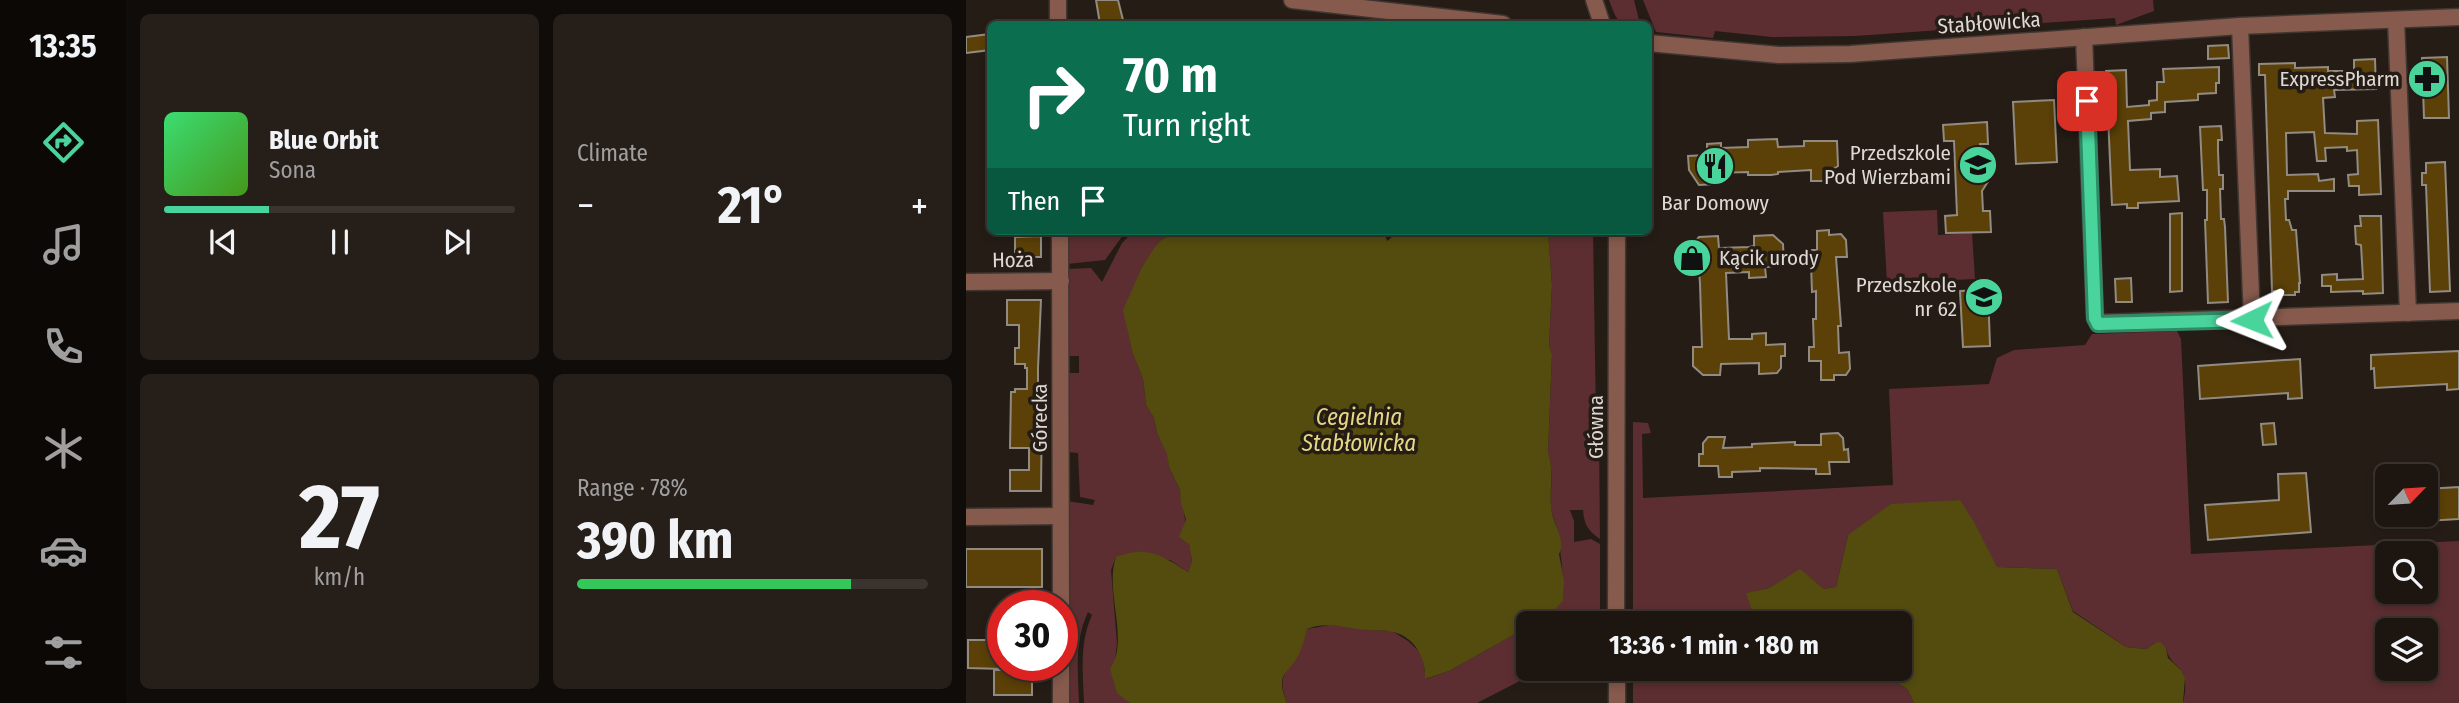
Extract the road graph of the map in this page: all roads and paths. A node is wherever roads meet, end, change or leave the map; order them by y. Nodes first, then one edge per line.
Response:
1 (1058, 0) edge
2 (1292, 0) edge
3 (1594, 0) edge
4 (2459, 18) edge
5 (2396, 20) junction
6 (1058, 21) edge
7 (1477, 21) edge
8 (1601, 21) edge
9 (2240, 26) junction
10 (2084, 37) junction
11 (1652, 43) edge
12 (1060, 235) edge
13 (1617, 235) edge
14 (1061, 281) junction
15 (966, 282) edge
16 (2459, 311) edge
17 (2408, 313) junction
18 (2252, 320) junction
19 (1060, 516) junction
20 (966, 517) edge
21 (1061, 590) edge
22 (1616, 611) edge
23 (1061, 681) edge
24 (1616, 681) edge
25 (1061, 703) edge
26 (1617, 703) edge

1 - 6 street
2 - 7 street
3 - 8 street
4 - 5 street, Stabłowicka
5 - 9 street, Stabłowicka
5 - 17 street
9 - 10 street, Stabłowicka
9 - 18 street
10 - 11 street, Stabłowicka
10 - 18 street
12 - 14 street, Górecka
13 - 22 street, Główna
14 - 15 street, Hoża
14 - 19 street, Górecka
16 - 17 street
17 - 18 street
19 - 20 street
19 - 21 street, Górecka
23 - 25 street
24 - 26 street

